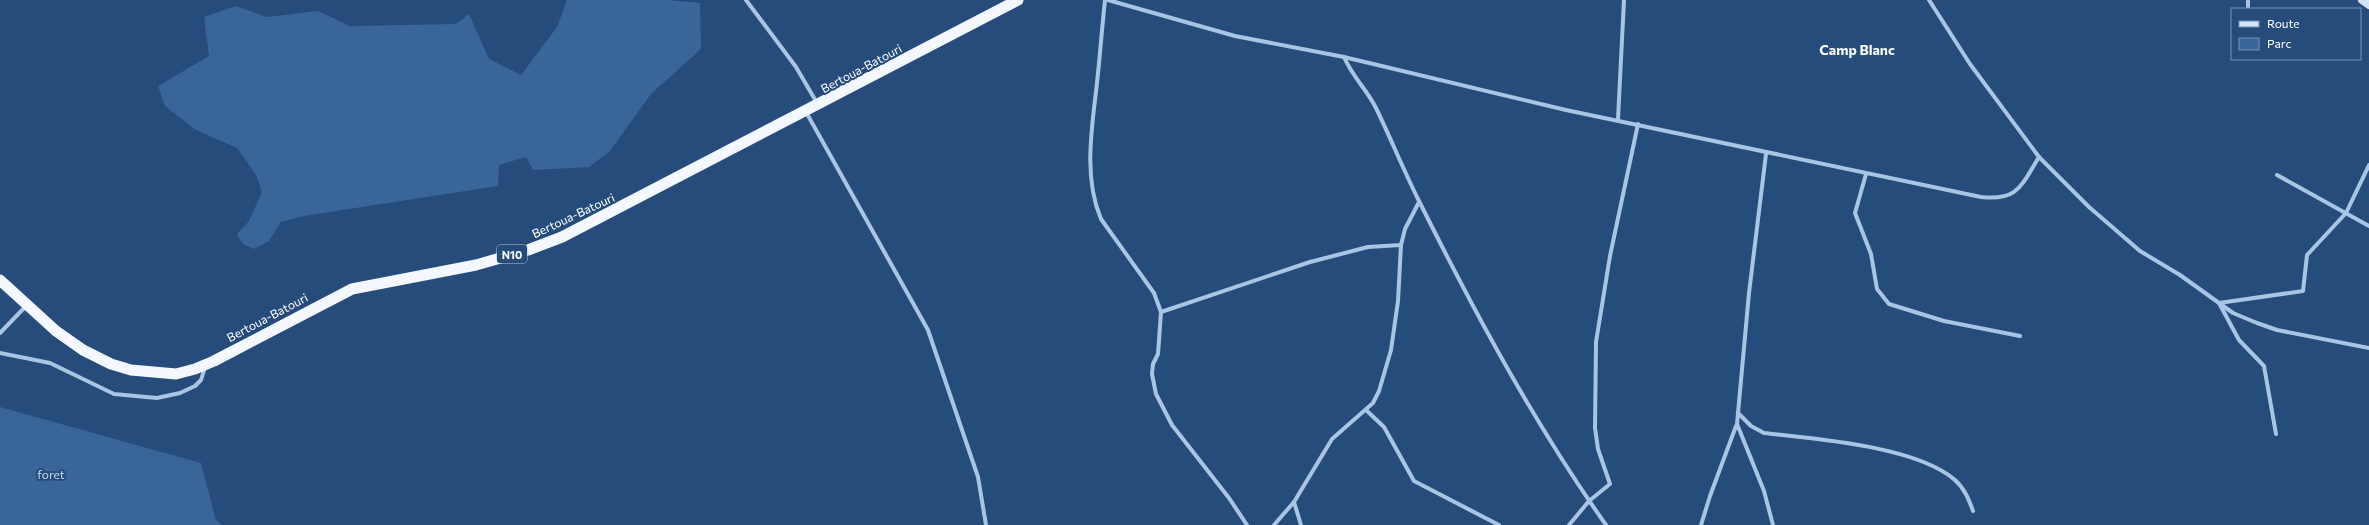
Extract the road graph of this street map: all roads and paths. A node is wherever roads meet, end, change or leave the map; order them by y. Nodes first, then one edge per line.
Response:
1 (746, 0) edge
2 (1018, 0) edge
3 (1105, 0) edge
4 (1108, 0) edge
5 (1624, 0) edge
6 (1929, 0) edge
7 (2362, 0) edge
8 (2369, 4) edge
9 (1344, 57) junction
10 (818, 105) junction
11 (806, 112) junction
12 (1618, 119) junction
13 (1638, 124) junction
14 (1766, 154) junction
15 (2039, 157) junction
16 (2369, 165) edge
17 (1866, 174) junction
18 (2277, 175) dead end
19 (1419, 202) junction
20 (2346, 213) junction
21 (2369, 226) edge
22 (1401, 245) junction
23 (0, 280) edge
24 (2219, 303) junction
25 (27, 305) junction
26 (1161, 312) junction
27 (0, 333) edge
28 (2020, 336) dead end
29 (2369, 348) edge
30 (0, 353) edge
31 (206, 364) junction
32 (1366, 410) junction
33 (1738, 413) junction
34 (1736, 424) junction
35 (2276, 434) dead end
36 (1589, 501) junction
37 (1294, 502) junction
38 (1973, 511) dead end
39 (986, 525) edge
40 (1247, 525) edge
41 (1274, 525) edge
42 (1301, 525) edge
43 (1499, 525) edge
44 (1569, 525) edge
45 (1606, 525) edge
46 (1701, 525) edge
47 (1773, 525) edge

1 - 10 street
2 - 10 highway, Bertoua-Batouri / N10
3 - 26 street
4 - 9 street
5 - 12 street
6 - 15 street
7 - 8 main road
9 - 12 street
9 - 19 street
10 - 11 highway, Bertoua-Batouri / N10
11 - 31 highway, Bertoua-Batouri / N10
11 - 39 street
12 - 13 street
13 - 14 street
13 - 36 street
14 - 17 street
14 - 33 street
15 - 17 street
15 - 24 street
16 - 20 street
17 - 28 street
18 - 20 street
19 - 22 street
19 - 36 street
20 - 21 street
20 - 24 street
22 - 26 street
22 - 32 street
23 - 25 highway, Bertoua-Batouri / N10
24 - 29 street
24 - 35 street
25 - 27 street
25 - 31 highway, Bertoua-Batouri / N10
26 - 40 street
30 - 31 street
32 - 37 street
32 - 43 street
33 - 34 street
33 - 38 street
34 - 46 street
34 - 47 street
36 - 44 street
36 - 45 street
37 - 41 street
37 - 42 street

